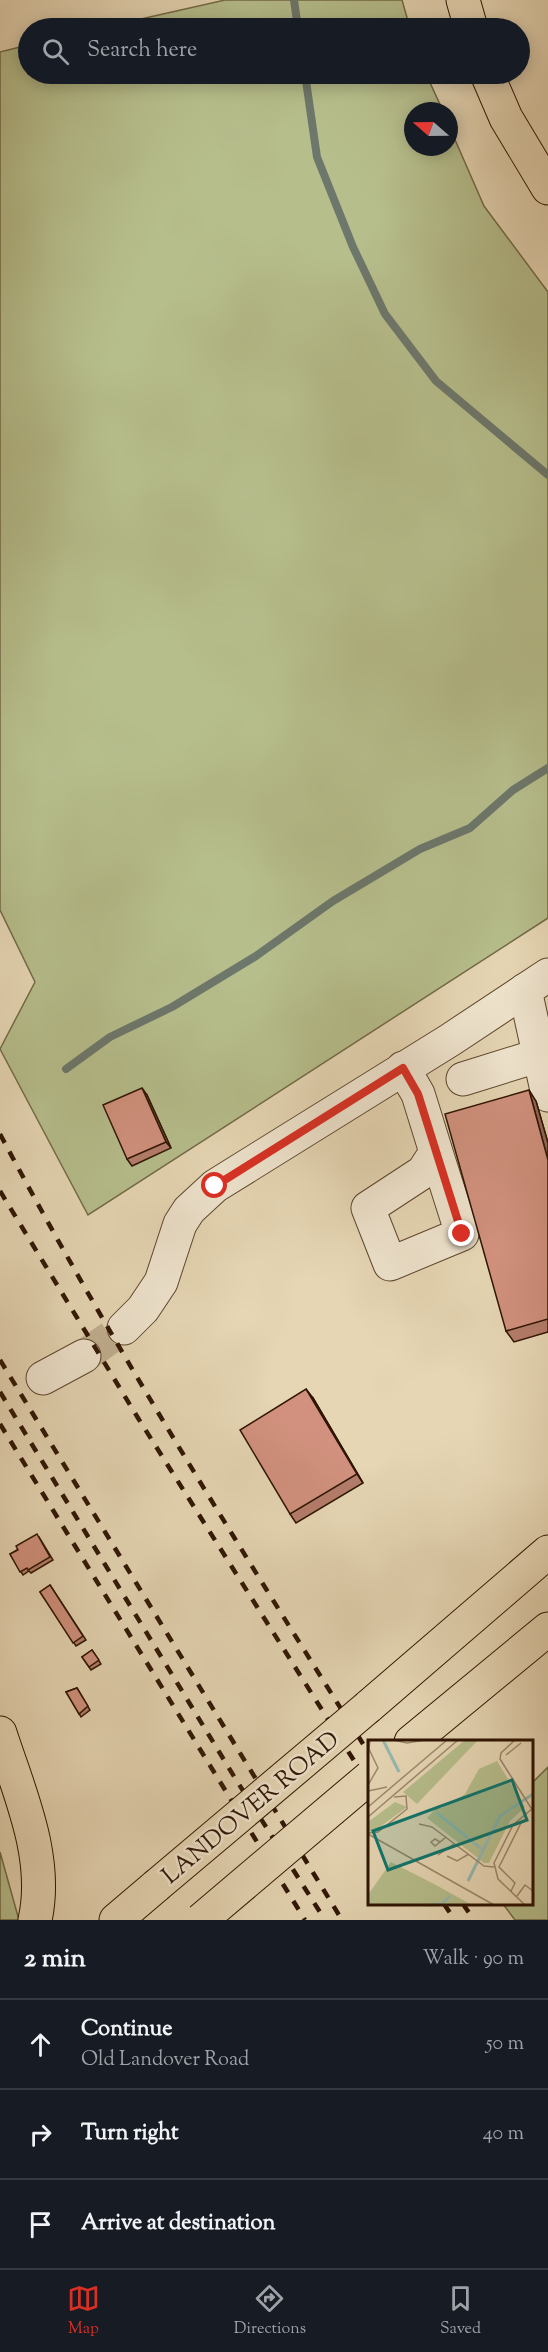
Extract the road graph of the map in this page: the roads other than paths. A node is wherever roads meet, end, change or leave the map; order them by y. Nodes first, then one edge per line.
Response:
1 (463, 0) edge
2 (468, 18) edge
3 (491, 84) edge
4 (548, 188) edge
5 (536, 982) edge
6 (540, 1055) junction
7 (403, 1068) junction
8 (463, 1080) dead end
9 (548, 1095) edge
10 (436, 1152) dead end
11 (124, 1328) tunnel mouth
12 (84, 1356) tunnel mouth
13 (43, 1378) dead end
14 (548, 1551) edge
15 (548, 1629) edge
16 (0, 1733) edge
17 (413, 1740) edge
18 (368, 1777) edge
19 (35, 1920) edge
20 (116, 1920) edge
21 (201, 1920) edge

1 - 2 main road
3 - 4 main road
5 - 6 street
5 - 7 street
6 - 8 street
6 - 9 street
7 - 10 street
7 - 11 street
12 - 13 street
14 - 20 main road, LANDOVER ROAD, bridge
15 - 17 main road
16 - 19 main road
18 - 21 main road, bridge

